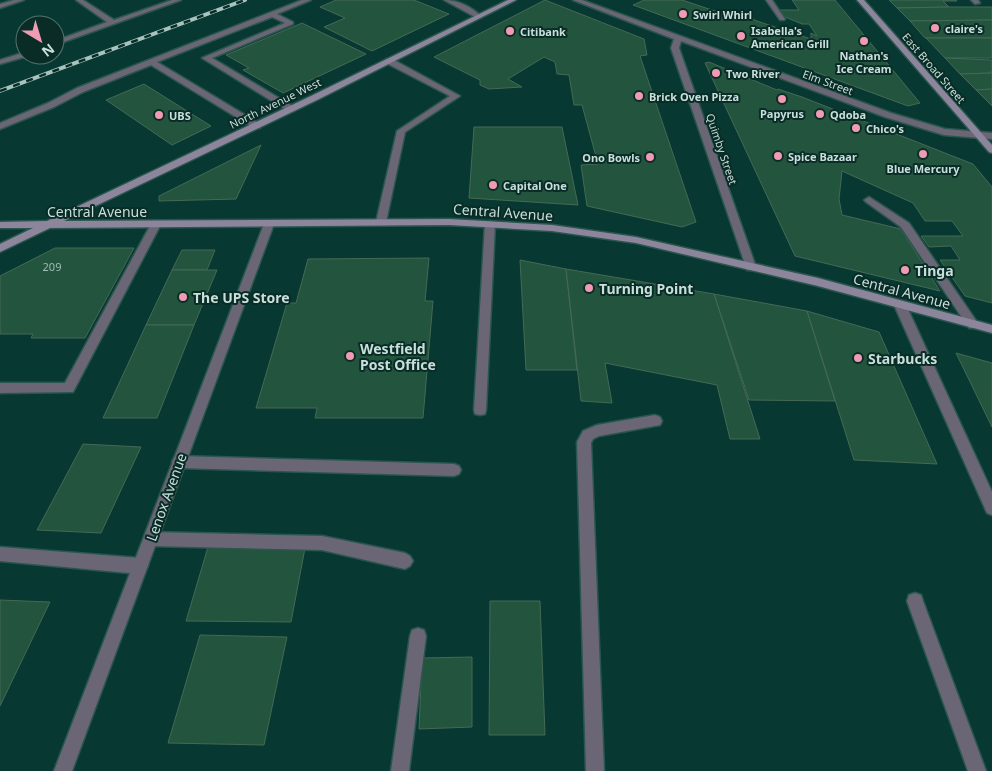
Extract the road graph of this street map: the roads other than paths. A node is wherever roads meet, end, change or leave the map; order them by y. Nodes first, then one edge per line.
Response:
1 (20, 0) edge
2 (80, 0) edge
3 (178, 0) edge
4 (308, 0) edge
5 (447, 0) edge
6 (513, 0) edge
7 (576, 0) edge
8 (769, 0) edge
9 (860, 0) edge
10 (0, 6) edge
11 (271, 14) junction
12 (479, 17) junction
13 (782, 20) dead end
14 (114, 23) junction
15 (678, 38) junction
16 (65, 40) edge
17 (15, 57) edge
18 (389, 61) junction
19 (0, 62) edge
20 (152, 62) junction
21 (291, 109) junction
22 (0, 126) edge
23 (257, 126) junction
24 (979, 136) junction
25 (992, 136) edge
26 (992, 150) edge
27 (869, 200) dead end
28 (381, 222) junction
29 (156, 224) junction
30 (269, 224) junction
31 (490, 224) junction
32 (0, 225) edge
33 (48, 226) junction
34 (0, 248) edge
35 (751, 267) junction
36 (900, 305) junction
37 (973, 325) junction
38 (992, 329) edge
39 (0, 388) edge
40 (480, 410) dead end
41 (655, 421) dead end
42 (179, 462) junction
43 (454, 470) dead end
44 (992, 508) edge
45 (150, 539) junction
46 (0, 554) edge
47 (405, 561) dead end
48 (140, 566) junction
49 (915, 601) dead end
50 (418, 636) dead end
51 (64, 771) edge
52 (400, 771) edge
53 (595, 771) edge
54 (977, 771) edge

1 - 10 street
2 - 14 street
3 - 14 street
4 - 11 street
5 - 12 street
6 - 12 street, North Avenue West
7 - 15 street, Elm Street
8 - 13 street
9 - 24 street, East Broad Street
11 - 20 street
11 - 21 street
12 - 18 street, North Avenue West
14 - 16 street
15 - 24 street, Elm Street
15 - 35 street, Quimby Street
17 - 19 street
18 - 21 street, North Avenue West
18 - 28 street
20 - 22 street
20 - 23 street
21 - 23 street, North Avenue West
23 - 33 street, North Avenue West
24 - 25 street, Elm Street
24 - 26 street, East Broad Street
27 - 37 street
28 - 30 street, Central Avenue
28 - 31 street, Central Avenue
29 - 30 street, Central Avenue
29 - 33 street, Central Avenue
29 - 39 street
30 - 42 street, Lenox Avenue
31 - 35 street, Central Avenue
31 - 40 street
32 - 33 street, Central Avenue
33 - 34 street, North Avenue West
35 - 36 street, Central Avenue
36 - 37 street, Central Avenue
36 - 44 street
37 - 38 street, Central Avenue
41 - 53 street
42 - 43 street
42 - 45 street, Lenox Avenue
45 - 47 street
45 - 48 street, Lenox Avenue
46 - 48 street
48 - 51 street, Lenox Avenue
49 - 54 street
50 - 52 street

